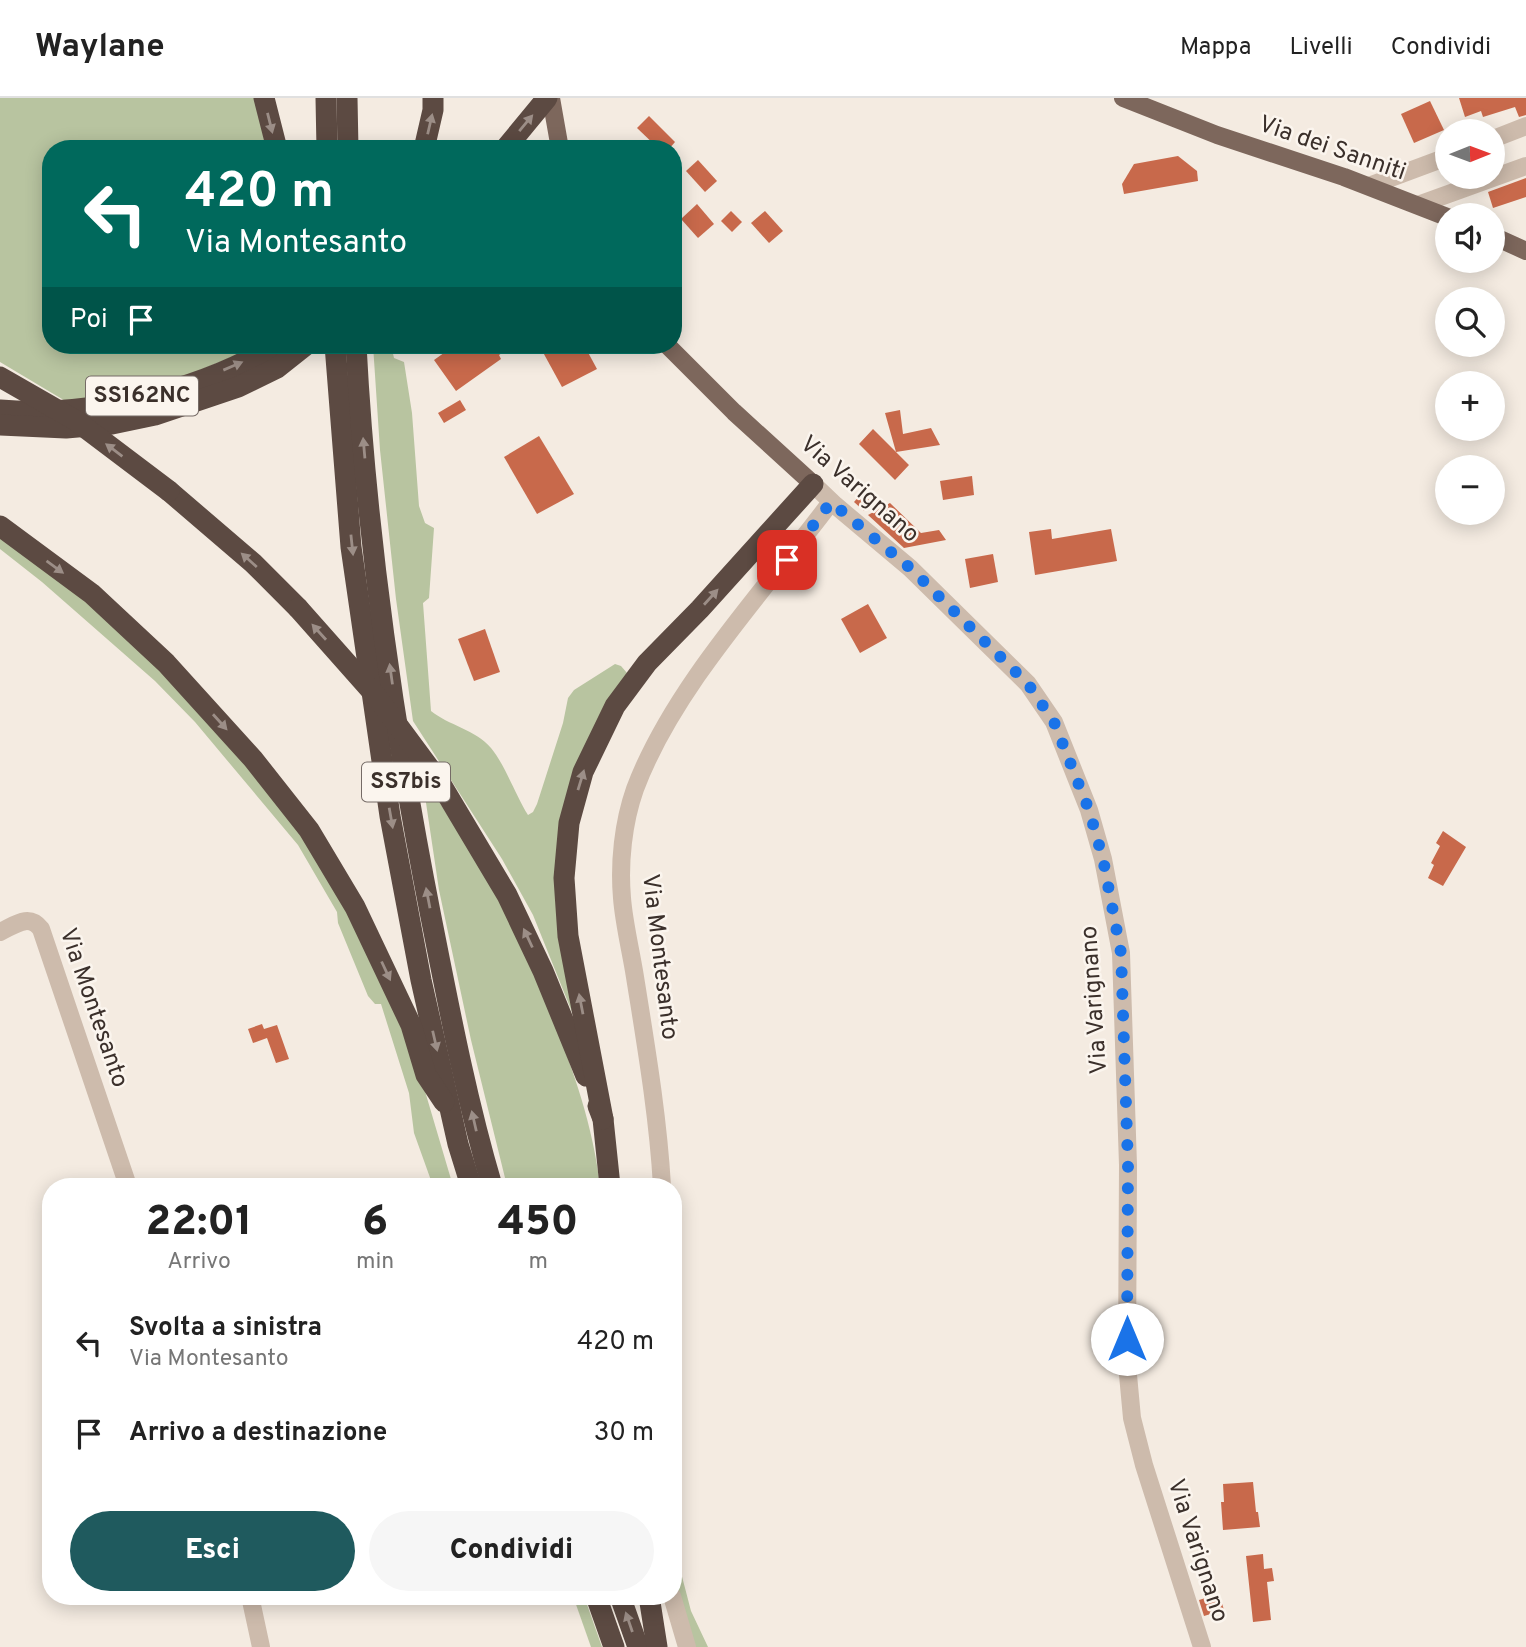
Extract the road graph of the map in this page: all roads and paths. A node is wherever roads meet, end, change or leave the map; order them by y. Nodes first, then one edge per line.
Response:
1 (264, 98) edge
2 (326, 98) edge
3 (347, 98) edge
4 (433, 98) edge
5 (549, 98) edge
6 (1123, 98) edge
7 (1526, 126) edge
8 (1505, 134) edge
9 (275, 140) edge
10 (327, 140) edge
11 (348, 140) edge
12 (426, 140) edge
13 (513, 140) edge
14 (558, 140) edge
15 (1435, 161) edge
16 (1526, 166) edge
17 (1369, 186) junction
18 (1418, 205) junction
19 (1435, 212) edge
20 (1505, 241) edge
21 (1526, 251) edge
22 (257, 354) edge
23 (295, 354) edge
24 (325, 354) edge
25 (336, 354) edge
26 (357, 354) edge
27 (676, 354) edge
28 (0, 377) edge
29 (339, 404) junction
30 (0, 410) edge
31 (0, 425) edge
32 (813, 484) junction
33 (831, 502) junction
34 (0, 526) edge
35 (0, 932) edge
36 (451, 1113) junction
37 (603, 1119) junction
38 (125, 1178) edge
39 (469, 1178) edge
40 (490, 1178) edge
41 (609, 1178) edge
42 (661, 1178) edge
43 (252, 1605) edge
44 (599, 1605) edge
45 (623, 1605) edge
46 (650, 1605) edge
47 (675, 1605) edge
48 (261, 1647) edge
49 (614, 1647) edge
50 (638, 1647) edge
51 (657, 1647) edge
52 (687, 1647) edge
53 (1202, 1647) edge

1 -> 9 highway
2 - 10 highway
3 - 11 highway
12 -> 4 highway
13 -> 5 highway
5 - 14 main road
6 - 17 main road, Via dei Sanniti
7 - 8 street
15 - 17 street
16 - 18 street
17 - 18 main road, Via dei Sanniti
18 - 19 main road, Via dei Sanniti
20 - 21 main road
30 -> 22 highway, SS162NC
23 - 31 highway
24 - 29 highway
25 - 29 highway, SS7bis
40 -> 26 highway, SS7bis
27 - 32 main road, Via Varignano
37 -> 28 highway, bridge
29 -> 36 highway, SS7bis
32 - 33 street, Via Varignano
37 -> 32 highway
33 - 42 street, Via Montesanto
33 - 53 street, Via Varignano
34 -> 36 highway
35 - 38 street, Via Montesanto
36 - 39 highway, SS7bis
37 - 41 highway
43 - 48 street
44 - 49 highway
50 -> 45 highway
46 - 51 highway
47 - 52 street

